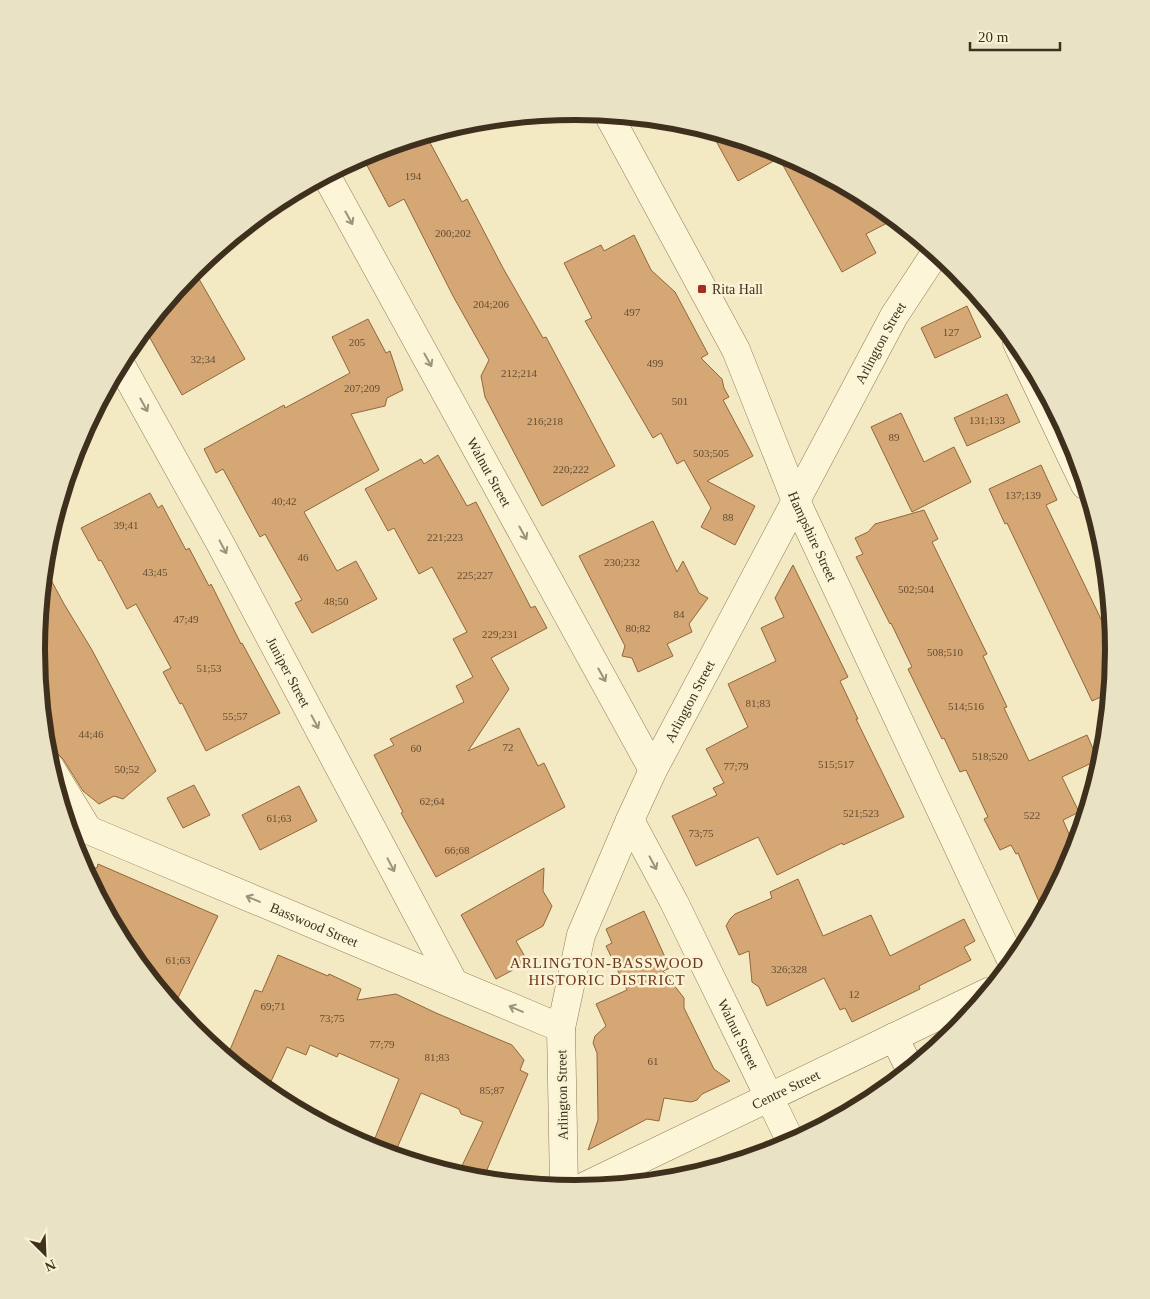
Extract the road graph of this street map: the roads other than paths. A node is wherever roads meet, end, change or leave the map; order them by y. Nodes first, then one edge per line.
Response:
1 (612, 121) edge
2 (329, 181) edge
3 (932, 258) edge
4 (124, 371) edge
5 (796, 501) junction
6 (653, 770) junction
7 (69, 808) edge
8 (630, 820) junction
9 (77, 824) edge
10 (1008, 954) edge
11 (454, 983) junction
12 (973, 999) edge
13 (561, 1028) junction
14 (894, 1037) junction
15 (907, 1062) edge
16 (770, 1097) junction
17 (788, 1135) edge
18 (603, 1178) edge
19 (564, 1179) edge

1 - 5 street, Hampshire Street
2 -> 6 street, Walnut Street
3 - 5 street, Arlington Street
4 -> 11 street, Juniper Street
5 - 6 street, Arlington Street
5 - 10 street, Hampshire Street
6 - 8 street, Arlington Street
7 - 9 street
8 - 13 street, Arlington Street
8 -> 16 street, Walnut Street
11 -> 9 street, Basswood Street
13 -> 11 street, Basswood Street
12 - 14 street, Centre Street
13 - 19 street, Arlington Street
14 - 15 street
14 - 16 street, Centre Street
16 - 17 street, Walnut Street
16 - 18 street, Centre Street

